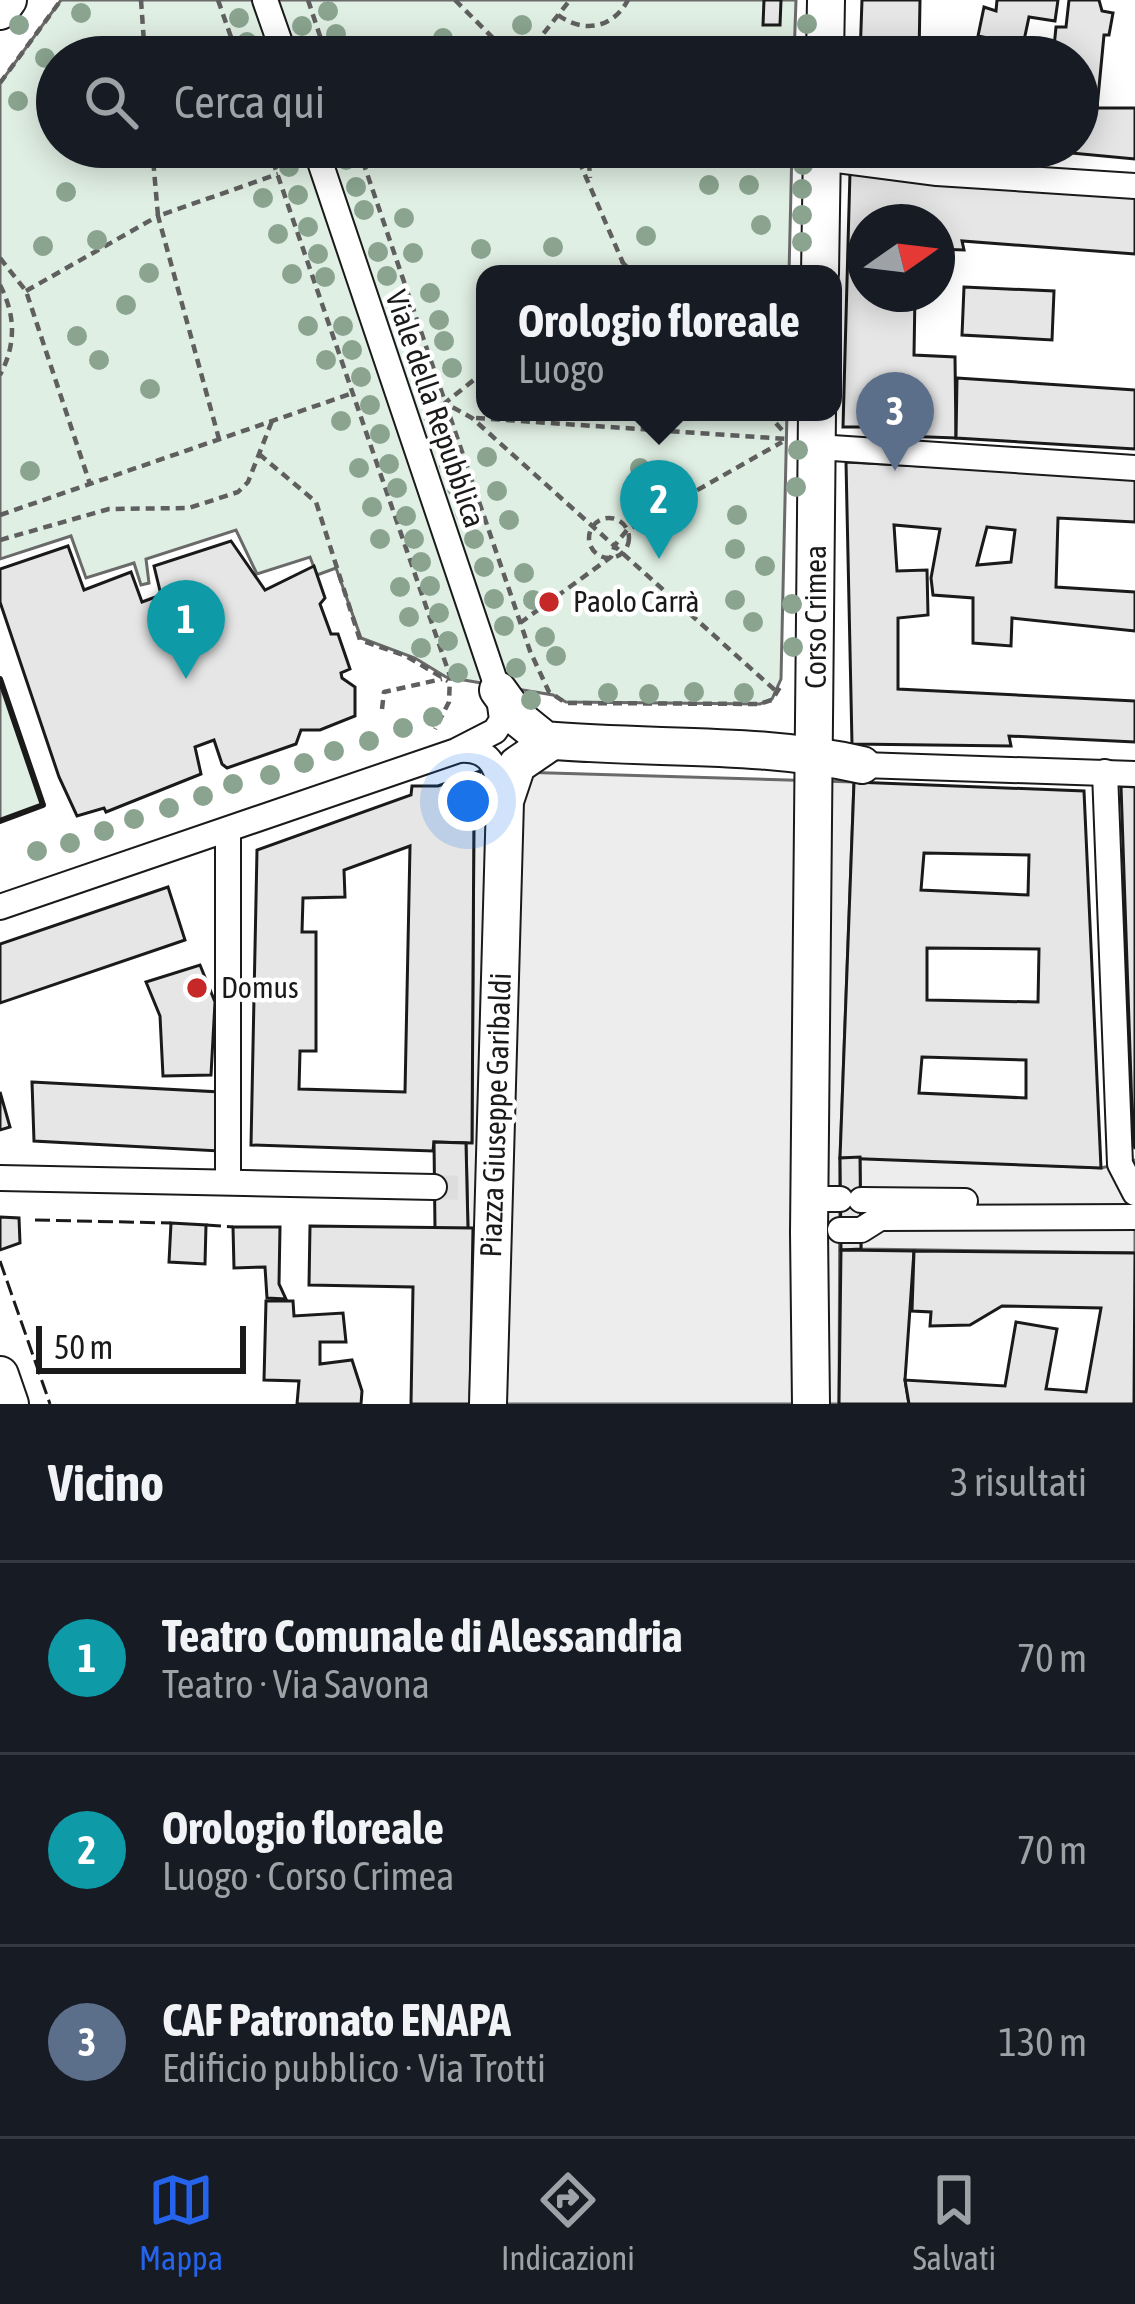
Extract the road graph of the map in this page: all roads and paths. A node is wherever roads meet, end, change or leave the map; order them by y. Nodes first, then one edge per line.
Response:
1 (8, 0) edge
2 (61, 0) edge
3 (141, 0) edge
4 (218, 0) edge
5 (266, 0) edge
6 (308, 0) edge
7 (456, 0) edge
8 (570, 0) edge
9 (628, 0) edge
10 (826, 0) edge
11 (0, 11) edge
12 (558, 15) junction
13 (144, 36) edge
14 (231, 36) edge
15 (278, 36) edge
16 (320, 36) edge
17 (491, 36) edge
18 (542, 36) edge
19 (825, 36) edge
20 (0, 82) edge
21 (154, 168) edge
22 (276, 168) edge
23 (322, 168) edge
24 (365, 168) edge
25 (583, 168) edge
26 (587, 168) edge
27 (822, 168) edge
28 (910, 168) edge
29 (278, 175) junction
30 (1135, 186) edge
31 (595, 195) junction
32 (158, 216) junction
33 (0, 258) edge
34 (623, 263) joint
35 (621, 265) edge
36 (820, 265) edge
37 (0, 285) edge
38 (26, 291) junction
39 (0, 376) edge
40 (476, 378) edge
41 (353, 393) junction
42 (445, 403) junction
43 (472, 418) junction
44 (476, 418) edge
45 (272, 421) junction
46 (538, 421) edge
47 (802, 433) edge
48 (219, 439) junction
49 (259, 454) junction
50 (1135, 469) edge
51 (90, 484) junction
52 (0, 515) edge
53 (592, 527) junction
54 (627, 530) junction
55 (0, 540) edge
56 (615, 545) junction
57 (623, 552) junction
58 (611, 557) junction
59 (520, 623) junction
60 (782, 678) dead end
61 (449, 683) junction
62 (498, 690) junction
63 (778, 693) junction
64 (815, 696) junction
65 (382, 709) dead end
66 (431, 733) dead end
67 (552, 741) junction
68 (758, 749) junction
69 (456, 751) junction
70 (815, 754) junction
71 (862, 765) joint
72 (1105, 772) junction
73 (1135, 774) edge
74 (503, 826) junction
75 (228, 831) junction
76 (0, 907) edge
77 (1120, 1164) junction
78 (0, 1178) edge
79 (228, 1182) junction
80 (434, 1187) tunnel mouth
81 (467, 1188) dead end
82 (1135, 1197) edge
83 (837, 1199) junction
84 (1105, 1209) junction
85 (1135, 1217) edge
86 (840, 1230) dead end
87 (492, 1256) junction
88 (0, 1375) edge
89 (10, 1404) edge
90 (488, 1404) edge
91 (811, 1404) edge

1 - 11 street
2 - 20 path
3 - 13 path
4 - 14 path
5 - 15 street
6 - 16 path
7 - 17 path
8 - 12 path
9 - 12 path
10 - 19 street
12 - 18 path
21 - 32 path
22 - 29 path
23 - 62 street, Viale della Repubblica
24 - 42 path
25 - 31 path
26 - 31 path
27 - 36 street
28 - 30 street
29 - 32 path
29 - 41 path
31 - 34 path
32 - 38 path
32 - 48 path
33 - 38 path
34 - 35 path
37 - 39 path
38 - 51 path
40 - 42 path
41 - 45 path
41 - 61 path
42 - 43 path
42 - 59 path
43 - 44 path
43 - 53 path
45 - 48 path
45 - 49 path
46 - 47 path
47 - 50 street
47 - 54 path
47 - 64 street, Corso Crimea
48 - 51 path
49 - 55 path
49 - 61 path
51 - 52 path
53 - 54 path
53 - 56 path
53 - 58 path
54 - 56 path
54 - 57 path
56 - 57 path
56 - 58 path
57 - 58 path
57 - 63 path
58 - 59 path
59 - 63 path
60 - 63 path
61 - 65 path
61 - 66 path
62 - 67 street
62 - 69 street
64 - 68 street
64 - 70 street, Corso Crimea
67 - 68 street
67 - 74 street, Piazza Giuseppe Garibaldi
68 - 70 street
69 - 74 street
69 - 75 street
70 - 71 street
70 - 83 street, Corso Crimea
71 - 72 street
72 - 73 street
72 - 77 street
74 - 87 street, Piazza Giuseppe Garibaldi
75 - 76 street
75 - 79 street
77 - 82 street
77 - 84 street
78 - 79 street
79 - 80 street
81 - 87 street
82 - 84 street
83 - 84 street
83 - 91 street, Corso Crimea
84 - 85 street
84 - 86 street
87 - 90 street, Piazza Giuseppe Garibaldi
88 - 89 street

